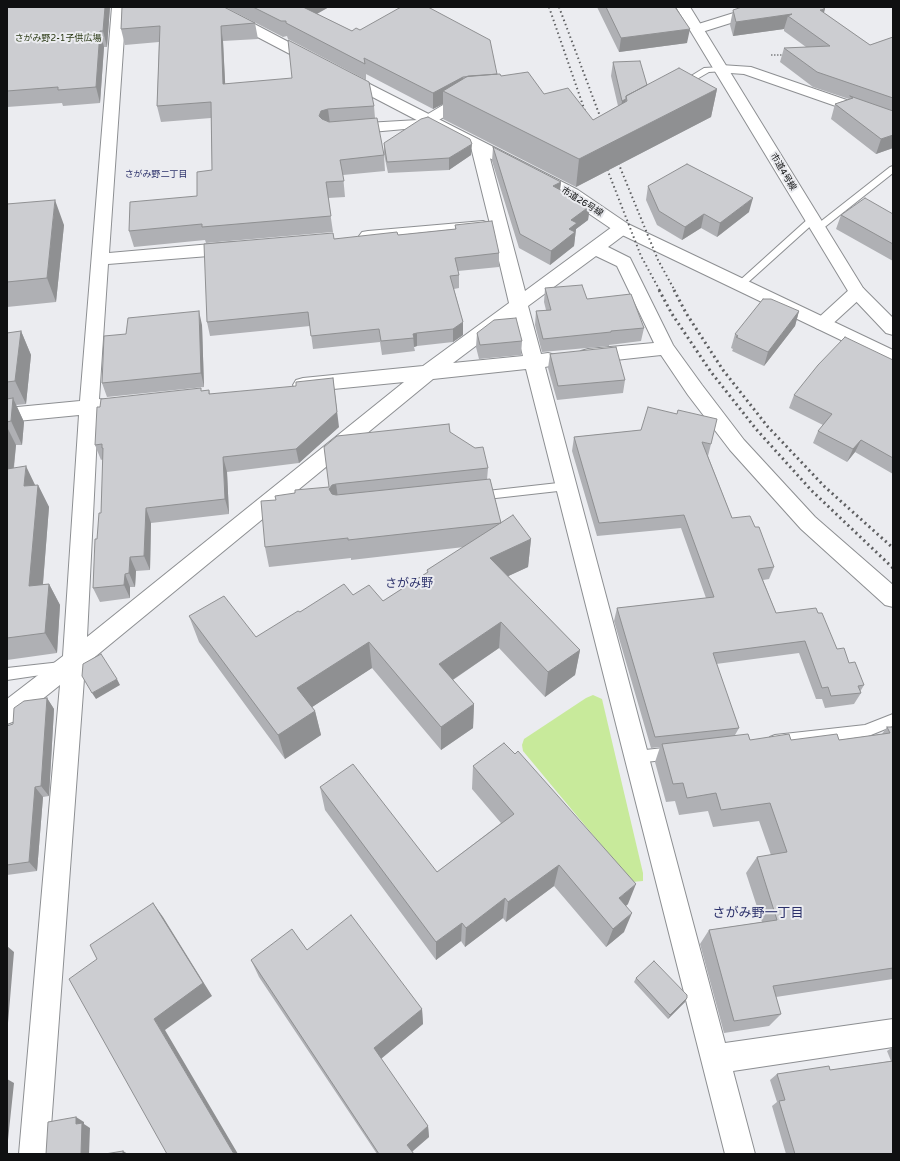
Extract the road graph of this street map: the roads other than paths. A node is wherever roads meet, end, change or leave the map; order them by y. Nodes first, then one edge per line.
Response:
1 (119, 7) edge
2 (211, 7) edge
3 (683, 7) edge
4 (767, 7) edge
5 (697, 28) junction
6 (721, 69) junction
7 (673, 89) edge
8 (486, 98) edge
9 (428, 120) junction
10 (893, 121) edge
11 (338, 130) edge
12 (479, 147) junction
13 (893, 169) edge
14 (815, 224) junction
15 (499, 225) junction
16 (622, 228) junction
17 (351, 238) edge
18 (249, 246) edge
19 (595, 248) junction
20 (100, 259) junction
21 (741, 284) junction
22 (857, 292) junction
23 (519, 305) junction
24 (822, 324) junction
25 (893, 329) edge
26 (666, 348) junction
27 (893, 358) edge
28 (534, 362) junction
29 (428, 372) junction
30 (287, 387) edge
31 (123, 404) edge
32 (89, 407) junction
33 (7, 415) edge
34 (567, 486) junction
35 (465, 497) edge
36 (893, 598) edge
37 (69, 663) junction
38 (7, 674) edge
39 (7, 713) edge
40 (893, 720) edge
41 (763, 743) edge
42 (684, 752) edge
43 (636, 757) junction
44 (893, 1033) edge
45 (715, 1059) junction
46 (34, 1154) edge
47 (740, 1154) edge

1 - 20 street
2 - 9 street, 市道26号線
3 - 5 street, 市道4号線
4 - 5 street
5 - 6 street, 市道4号線
6 - 7 lane
6 - 10 street
6 - 14 street, 市道4号線
8 - 9 street
9 - 11 street
9 - 12 street, 市道26号線
12 - 15 street
12 - 16 street, 市道26号線
13 - 14 lane
14 - 21 lane
14 - 22 street, 市道4号線
15 - 17 street
15 - 23 street
16 - 19 street
16 - 21 street, 市道26号線
18 - 20 street
19 - 23 street
19 - 26 street
20 - 32 street
21 - 24 street, 市道26号線
22 - 24 street
22 - 25 street, 市道4号線
23 - 28 street
23 - 29 street
24 - 27 street, 市道26号線
26 - 28 street
26 - 36 street
28 - 29 street
28 - 34 street
29 - 30 street
29 - 37 street
31 - 32 street
32 - 33 street
32 - 37 street
34 - 35 lane
34 - 43 street
37 - 38 lane
37 - 39 street
37 - 46 street
40 - 41 lane
42 - 43 lane
43 - 45 street
44 - 45 street
45 - 47 street

